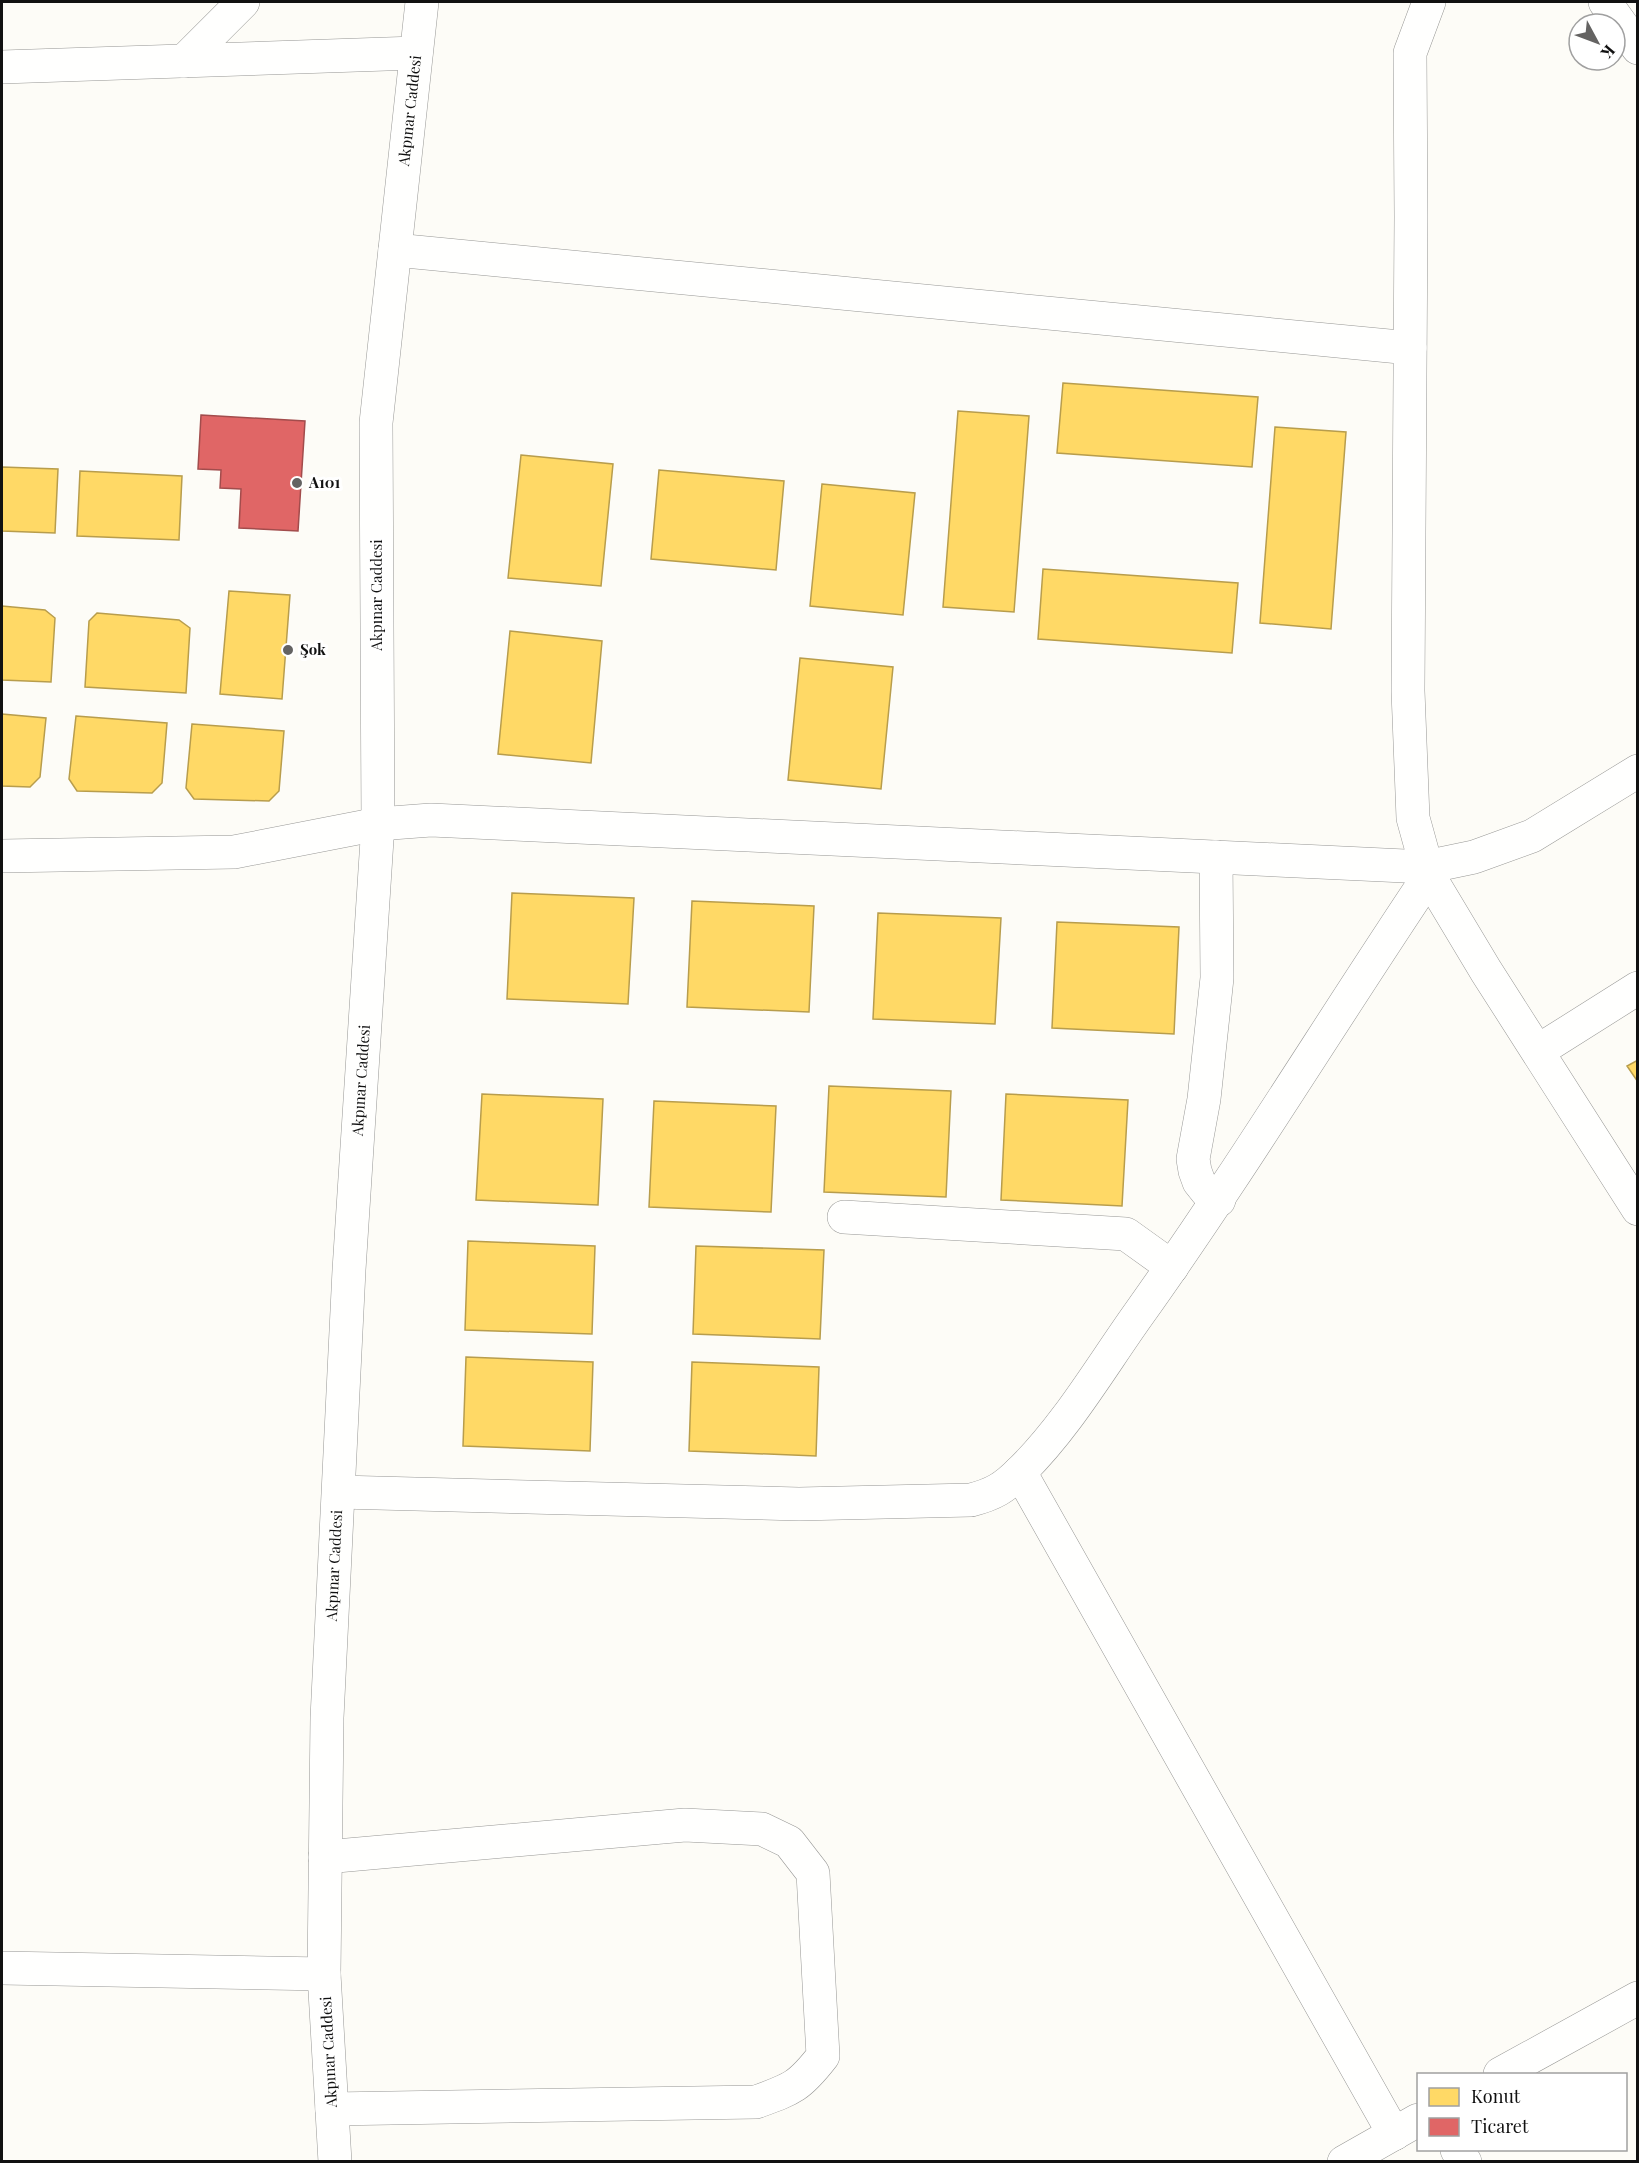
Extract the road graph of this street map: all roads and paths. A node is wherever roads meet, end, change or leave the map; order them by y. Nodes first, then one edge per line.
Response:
1 (243, 2) edge
2 (422, 2) edge
3 (1429, 2) edge
4 (1605, 2) edge
5 (1638, 48) edge
6 (416, 53) junction
7 (184, 61) junction
8 (2, 67) edge
9 (395, 250) junction
10 (1410, 348) junction
11 (1638, 771) edge
12 (378, 824) junction
13 (2, 856) edge
14 (1216, 857) junction
15 (1428, 871) junction
16 (1638, 988) edge
17 (1538, 1051) junction
18 (1218, 1200) junction
19 (1638, 1209) edge
20 (844, 1218) dead end
21 (1172, 1268) junction
22 (1020, 1472) junction
23 (339, 1492) junction
24 (325, 1857) junction
25 (2, 1968) edge
26 (324, 1974) junction
27 (1638, 1998) edge
28 (1502, 2073) edge
29 (332, 2109) junction
30 (1406, 2127) edge
31 (334, 2162) edge
32 (1344, 2162) edge

1 - 7 street
2 - 6 street, Akpınar Caddesi
3 - 10 street
4 - 5 street
6 - 7 street
6 - 9 street, Akpınar Caddesi
7 - 8 street
9 - 10 street
9 - 12 street, Akpınar Caddesi
10 - 15 street
11 - 15 street
12 - 13 street
12 - 14 street
12 - 23 street, Akpınar Caddesi
14 - 15 street
14 - 18 street
15 - 17 street
15 - 18 street
16 - 17 street
17 - 19 street
18 - 21 street
20 - 21 street
21 - 22 street
22 - 23 street
22 - 30 street
23 - 24 street, Akpınar Caddesi
24 - 26 street, Akpınar Caddesi
24 - 29 street
25 - 26 street
26 - 29 street, Akpınar Caddesi
27 - 28 street
29 - 31 street, Akpınar Caddesi
30 - 32 street

